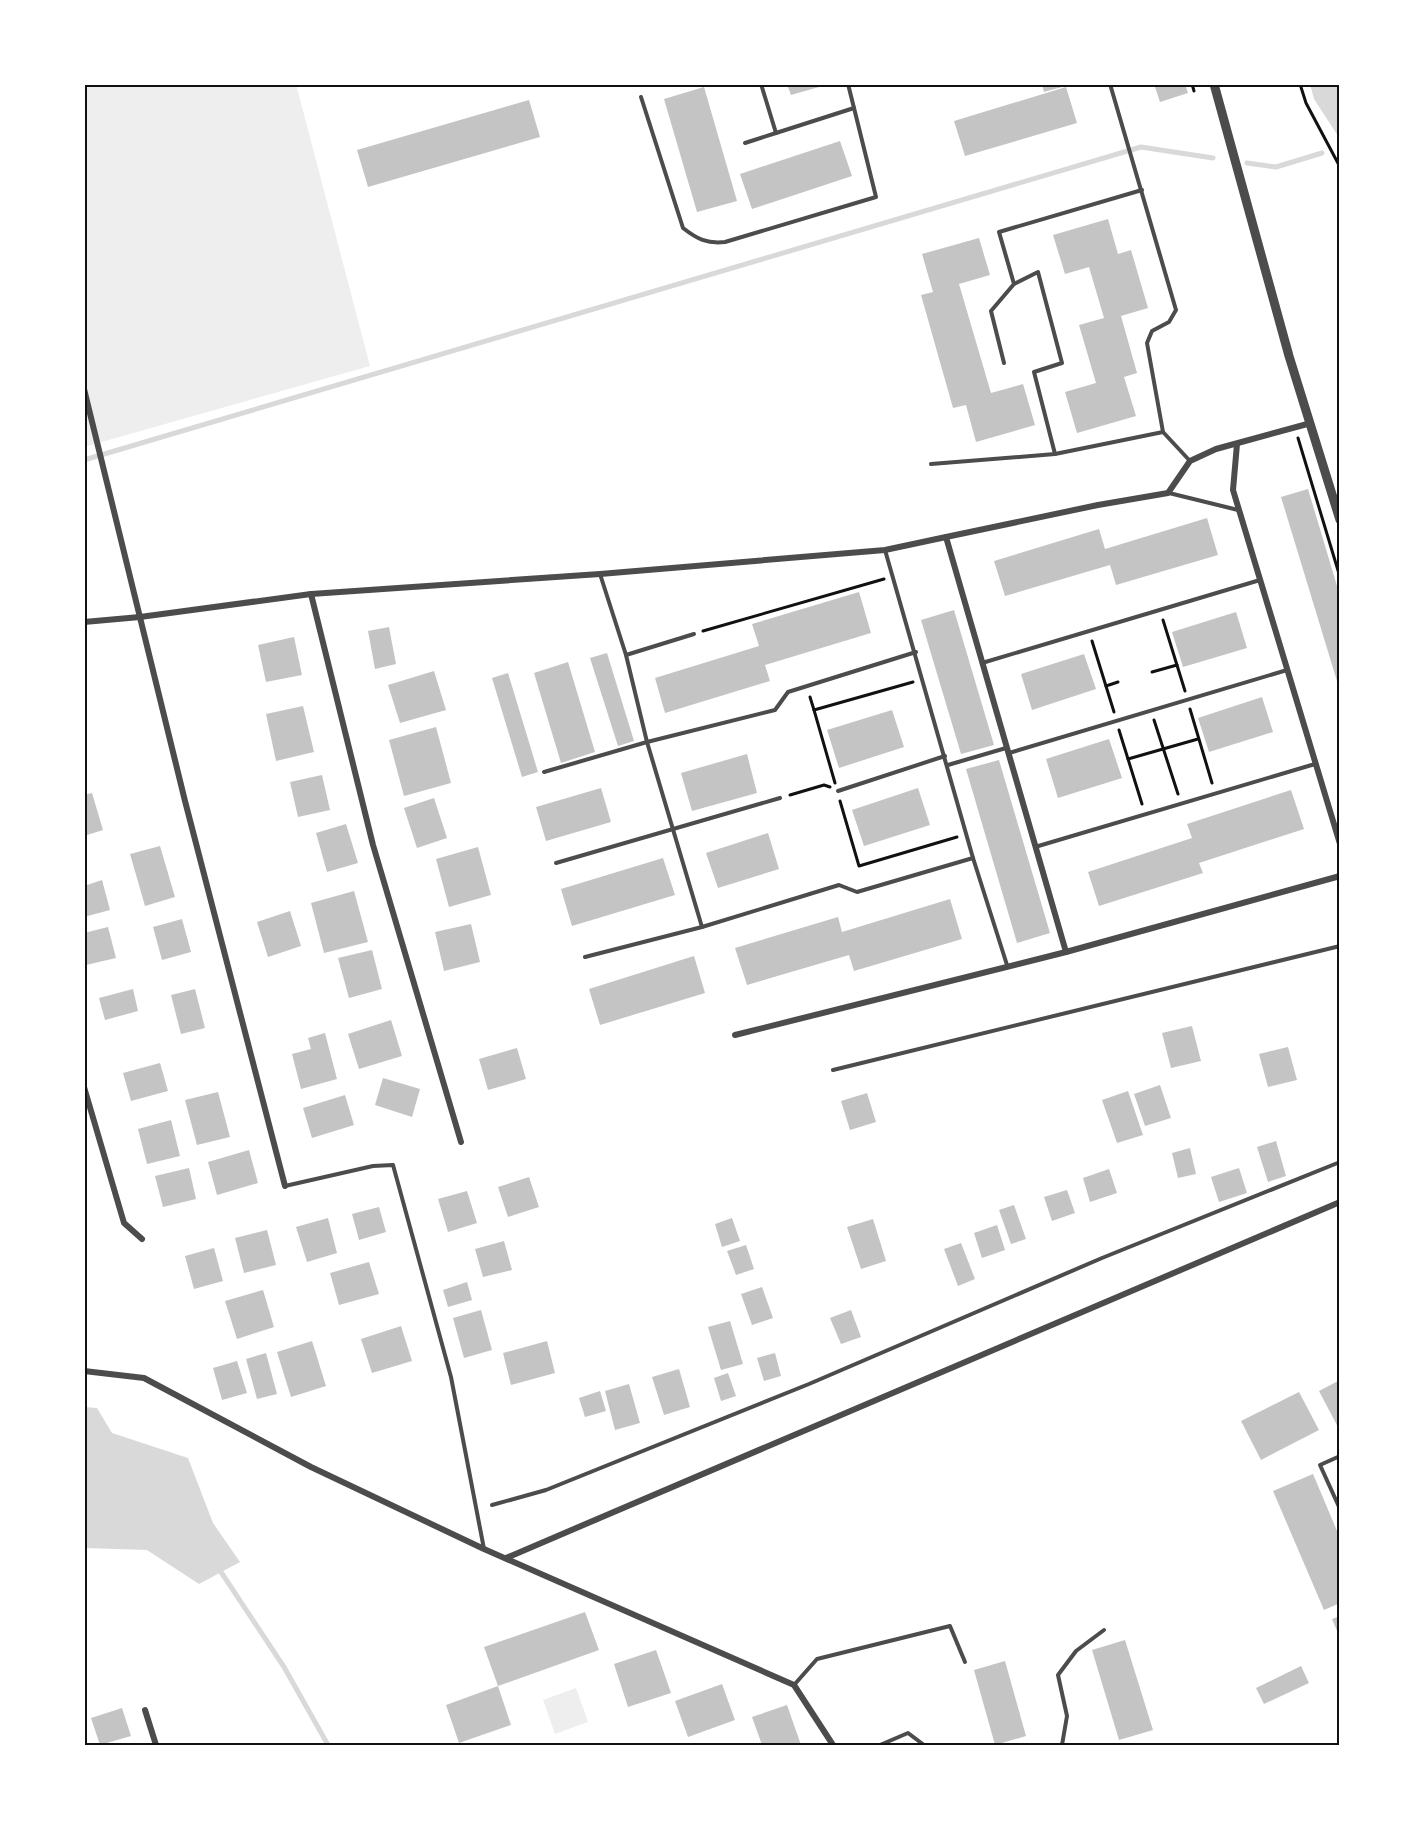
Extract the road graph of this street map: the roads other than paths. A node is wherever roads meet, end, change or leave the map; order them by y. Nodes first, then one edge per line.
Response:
1 (761, 84) edge
2 (848, 84) edge
3 (1110, 84) edge
4 (1214, 84) edge
5 (641, 98) dead end
6 (854, 108) junction
7 (776, 133) junction
8 (745, 143) dead end
9 (1142, 190) junction
10 (1014, 284) junction
11 (1004, 363) dead end
12 (84, 390) edge
13 (1311, 423) junction
14 (1163, 432) junction
15 (1237, 444) junction
16 (1055, 454) junction
17 (1190, 460) junction
18 (931, 464) dead end
19 (1168, 493) junction
20 (1238, 510) junction
21 (1340, 519) edge
22 (946, 537) junction
23 (885, 550) junction
24 (600, 574) junction
25 (1260, 580) junction
26 (311, 594) junction
27 (140, 617) junction
28 (84, 622) edge
29 (694, 633) road end
30 (916, 652) junction
31 (626, 655) junction
32 (981, 663) junction
33 (1287, 670) junction
34 (647, 742) junction
35 (1007, 751) junction
36 (945, 756) junction
37 (1316, 764) junction
38 (948, 765) junction
39 (544, 772) dead end
40 (838, 791) road end
41 (780, 798) road end
42 (675, 830) junction
43 (1340, 844) edge
44 (1035, 847) junction
45 (973, 858) junction
46 (556, 863) dead end
47 (1340, 876) edge
48 (702, 927) junction
49 (1340, 946) edge
50 (1066, 952) junction
51 (585, 957) dead end
52 (1007, 965) junction
53 (735, 1035) dead end
54 (833, 1070) dead end
55 (84, 1087) edge
56 (461, 1142) dead end
57 (1340, 1162) edge
58 (285, 1186) joint
59 (1340, 1202) edge
60 (142, 1239) dead end
61 (84, 1371) edge
62 (1340, 1456) edge
63 (492, 1505) dead end
64 (1340, 1509) edge
65 (484, 1549) junction
66 (506, 1558) junction
67 (1104, 1630) dead end
68 (965, 1662) dead end
69 (794, 1685) junction
70 (145, 1710) dead end
71 (156, 1745) edge
72 (833, 1745) edge
73 (880, 1745) edge
74 (924, 1745) edge
75 (1062, 1745) edge

1 - 7 lane
2 - 6 lane
3 - 9 lane
4 - 13 street
5 - 6 lane
6 - 7 lane
7 - 8 lane
9 - 10 lane
9 - 14 lane
10 - 11 lane
10 - 16 lane
12 - 27 street
13 - 15 street
13 - 21 street
14 - 16 lane
14 - 17 lane
15 - 17 street
15 - 20 street
16 - 18 lane
17 - 19 street
19 - 20 lane
19 - 22 street
20 - 25 street
22 - 23 street
22 - 32 street
23 - 24 street
23 - 30 lane
24 - 26 street
24 - 31 lane
25 - 32 lane
25 - 33 street
26 - 27 street
26 - 56 street
27 - 28 street
27 - 58 street
29 - 31 lane
30 - 34 lane
30 - 36 lane
31 - 34 lane
32 - 35 street
33 - 35 lane
33 - 37 street
34 - 39 lane
34 - 42 lane
35 - 38 lane
35 - 44 street
36 - 38 lane
36 - 40 lane
37 - 43 street
37 - 44 lane
38 - 45 lane
41 - 42 lane
42 - 46 lane
42 - 48 lane
44 - 50 street
45 - 48 lane
45 - 52 lane
47 - 50 street
48 - 51 lane
49 - 54 lane
50 - 52 street
52 - 53 street
55 - 60 street
57 - 63 lane
58 - 65 lane
59 - 66 street
61 - 65 street
62 - 64 lane
65 - 66 street
66 - 69 street
67 - 75 lane
68 - 69 lane
69 - 72 street
70 - 71 street
73 - 74 lane

